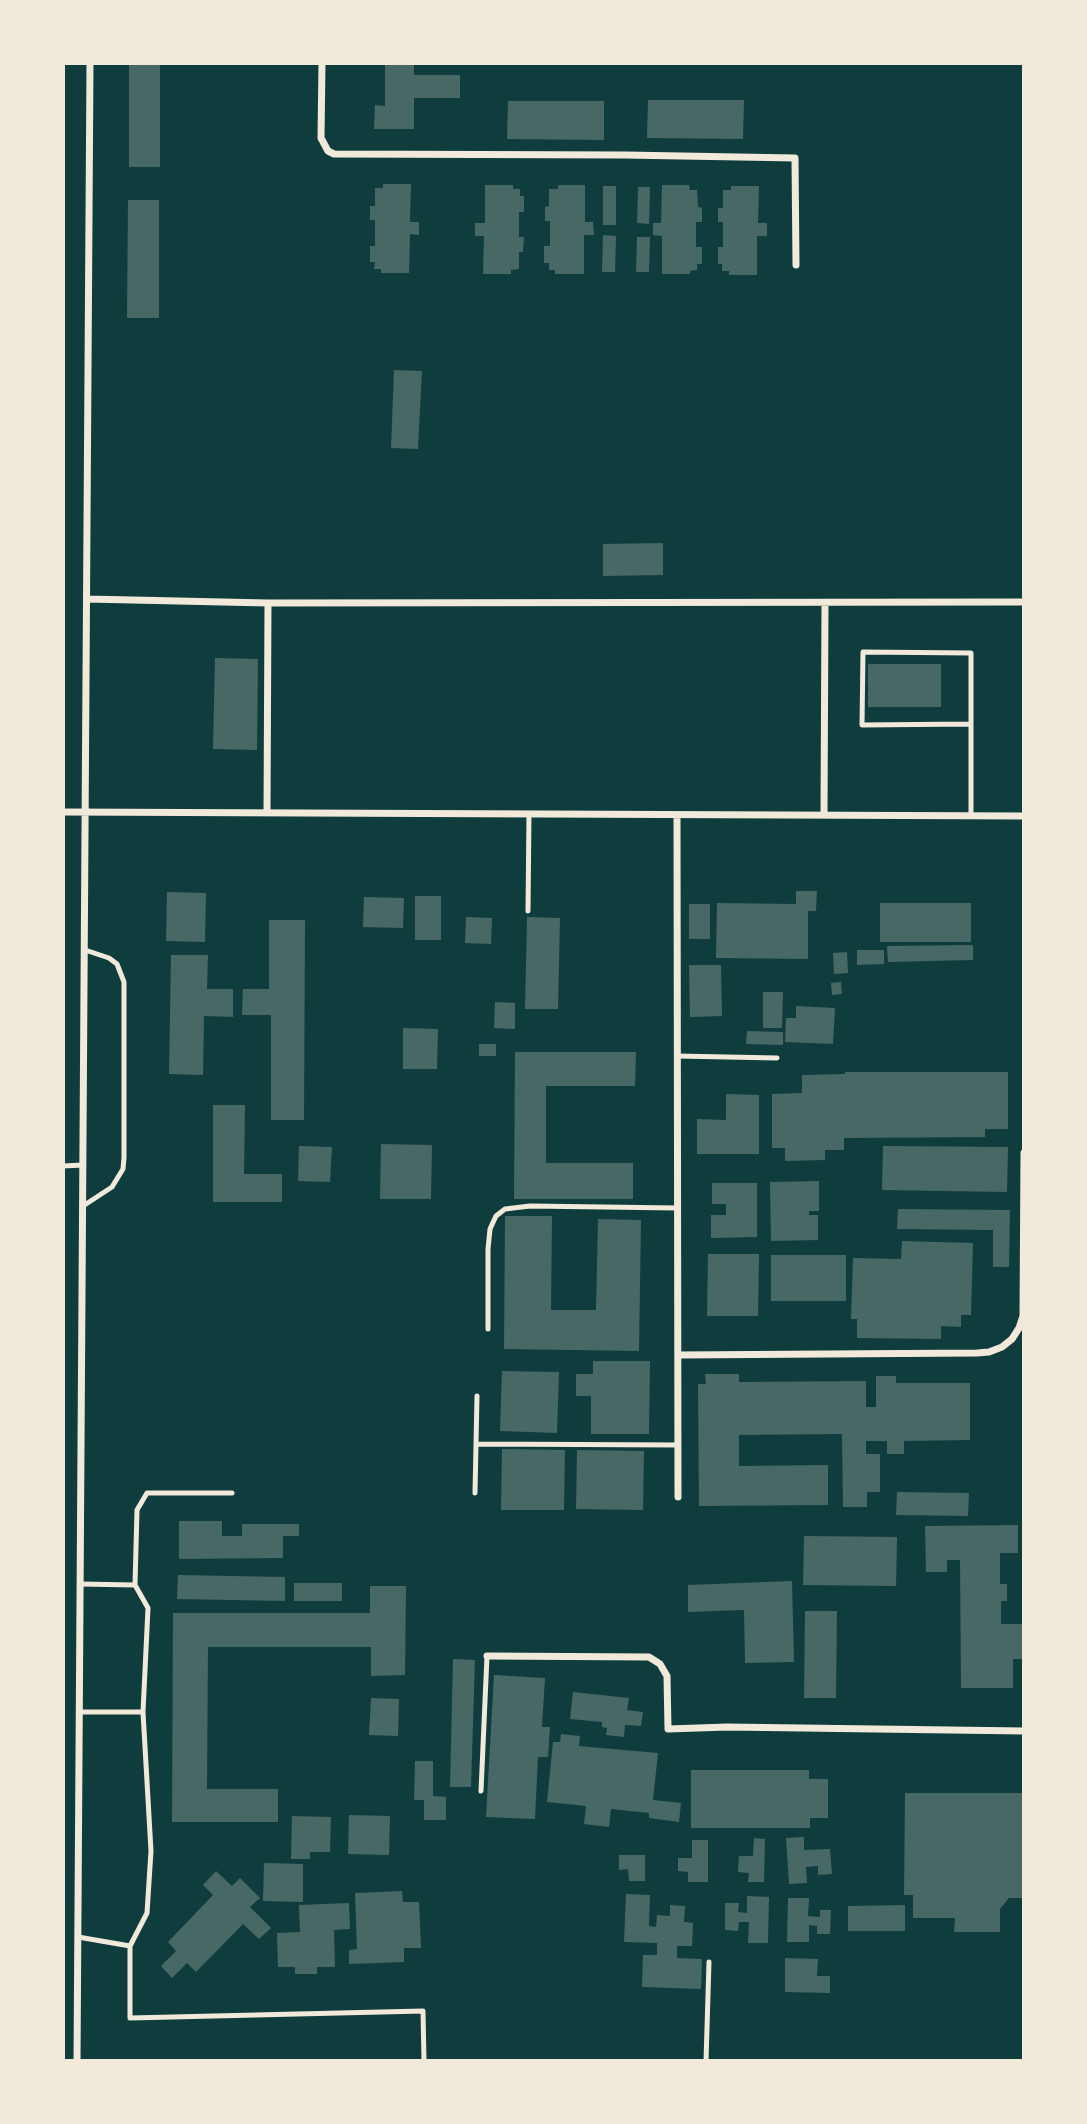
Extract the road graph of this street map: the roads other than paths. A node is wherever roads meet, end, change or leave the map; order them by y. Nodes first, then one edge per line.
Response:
1 (90, 63) edge
2 (322, 63) edge
3 (796, 265) dead end
4 (87, 599) junction
5 (1024, 602) edge
6 (268, 603) junction
7 (825, 603) junction
8 (971, 724) junction
9 (63, 812) edge
10 (85, 812) junction
11 (267, 813) junction
12 (529, 814) junction
13 (677, 814) junction
14 (824, 815) junction
15 (971, 816) junction
16 (1024, 816) edge
17 (528, 911) dead end
18 (85, 950) junction
19 (677, 1056) junction
20 (777, 1058) dead end
21 (1024, 1153) edge
22 (63, 1166) edge
23 (83, 1166) junction
24 (83, 1206) junction
25 (677, 1208) junction
26 (488, 1329) dead end
27 (678, 1355) junction
28 (477, 1396) dead end
29 (476, 1444) junction
30 (678, 1445) junction
31 (232, 1493) dead end
32 (475, 1493) dead end
33 (678, 1497) dead end
34 (80, 1584) junction
35 (135, 1585) junction
36 (487, 1656) joint
37 (79, 1712) junction
38 (143, 1712) junction
39 (1024, 1731) edge
40 (481, 1791) dead end
41 (78, 1937) junction
42 (130, 1946) junction
43 (709, 1962) dead end
44 (77, 2061) edge
45 (424, 2061) edge
46 (706, 2061) edge

1 - 4 street
2 - 3 street
4 - 6 street
4 - 10 street
5 - 7 street
6 - 7 street
6 - 11 street
7 - 14 street
8 - 8 lane
8 - 15 lane
9 - 10 street
10 - 11 street
10 - 18 street
11 - 12 street
12 - 13 street
12 - 17 lane
13 - 14 street
13 - 19 street
14 - 15 street
15 - 16 street
18 - 23 street
18 - 24 lane
19 - 20 lane
19 - 25 street
21 - 27 street
22 - 23 lane
23 - 24 street
24 - 34 street
25 - 26 lane
25 - 27 street
27 - 30 street
28 - 29 lane
29 - 30 lane
29 - 32 lane
30 - 33 street
31 - 35 lane
34 - 35 lane
34 - 37 street
35 - 38 lane
36 - 39 street
36 - 40 lane
37 - 38 lane
37 - 41 street
38 - 42 lane
41 - 42 lane
41 - 44 street
42 - 45 lane
43 - 46 lane

